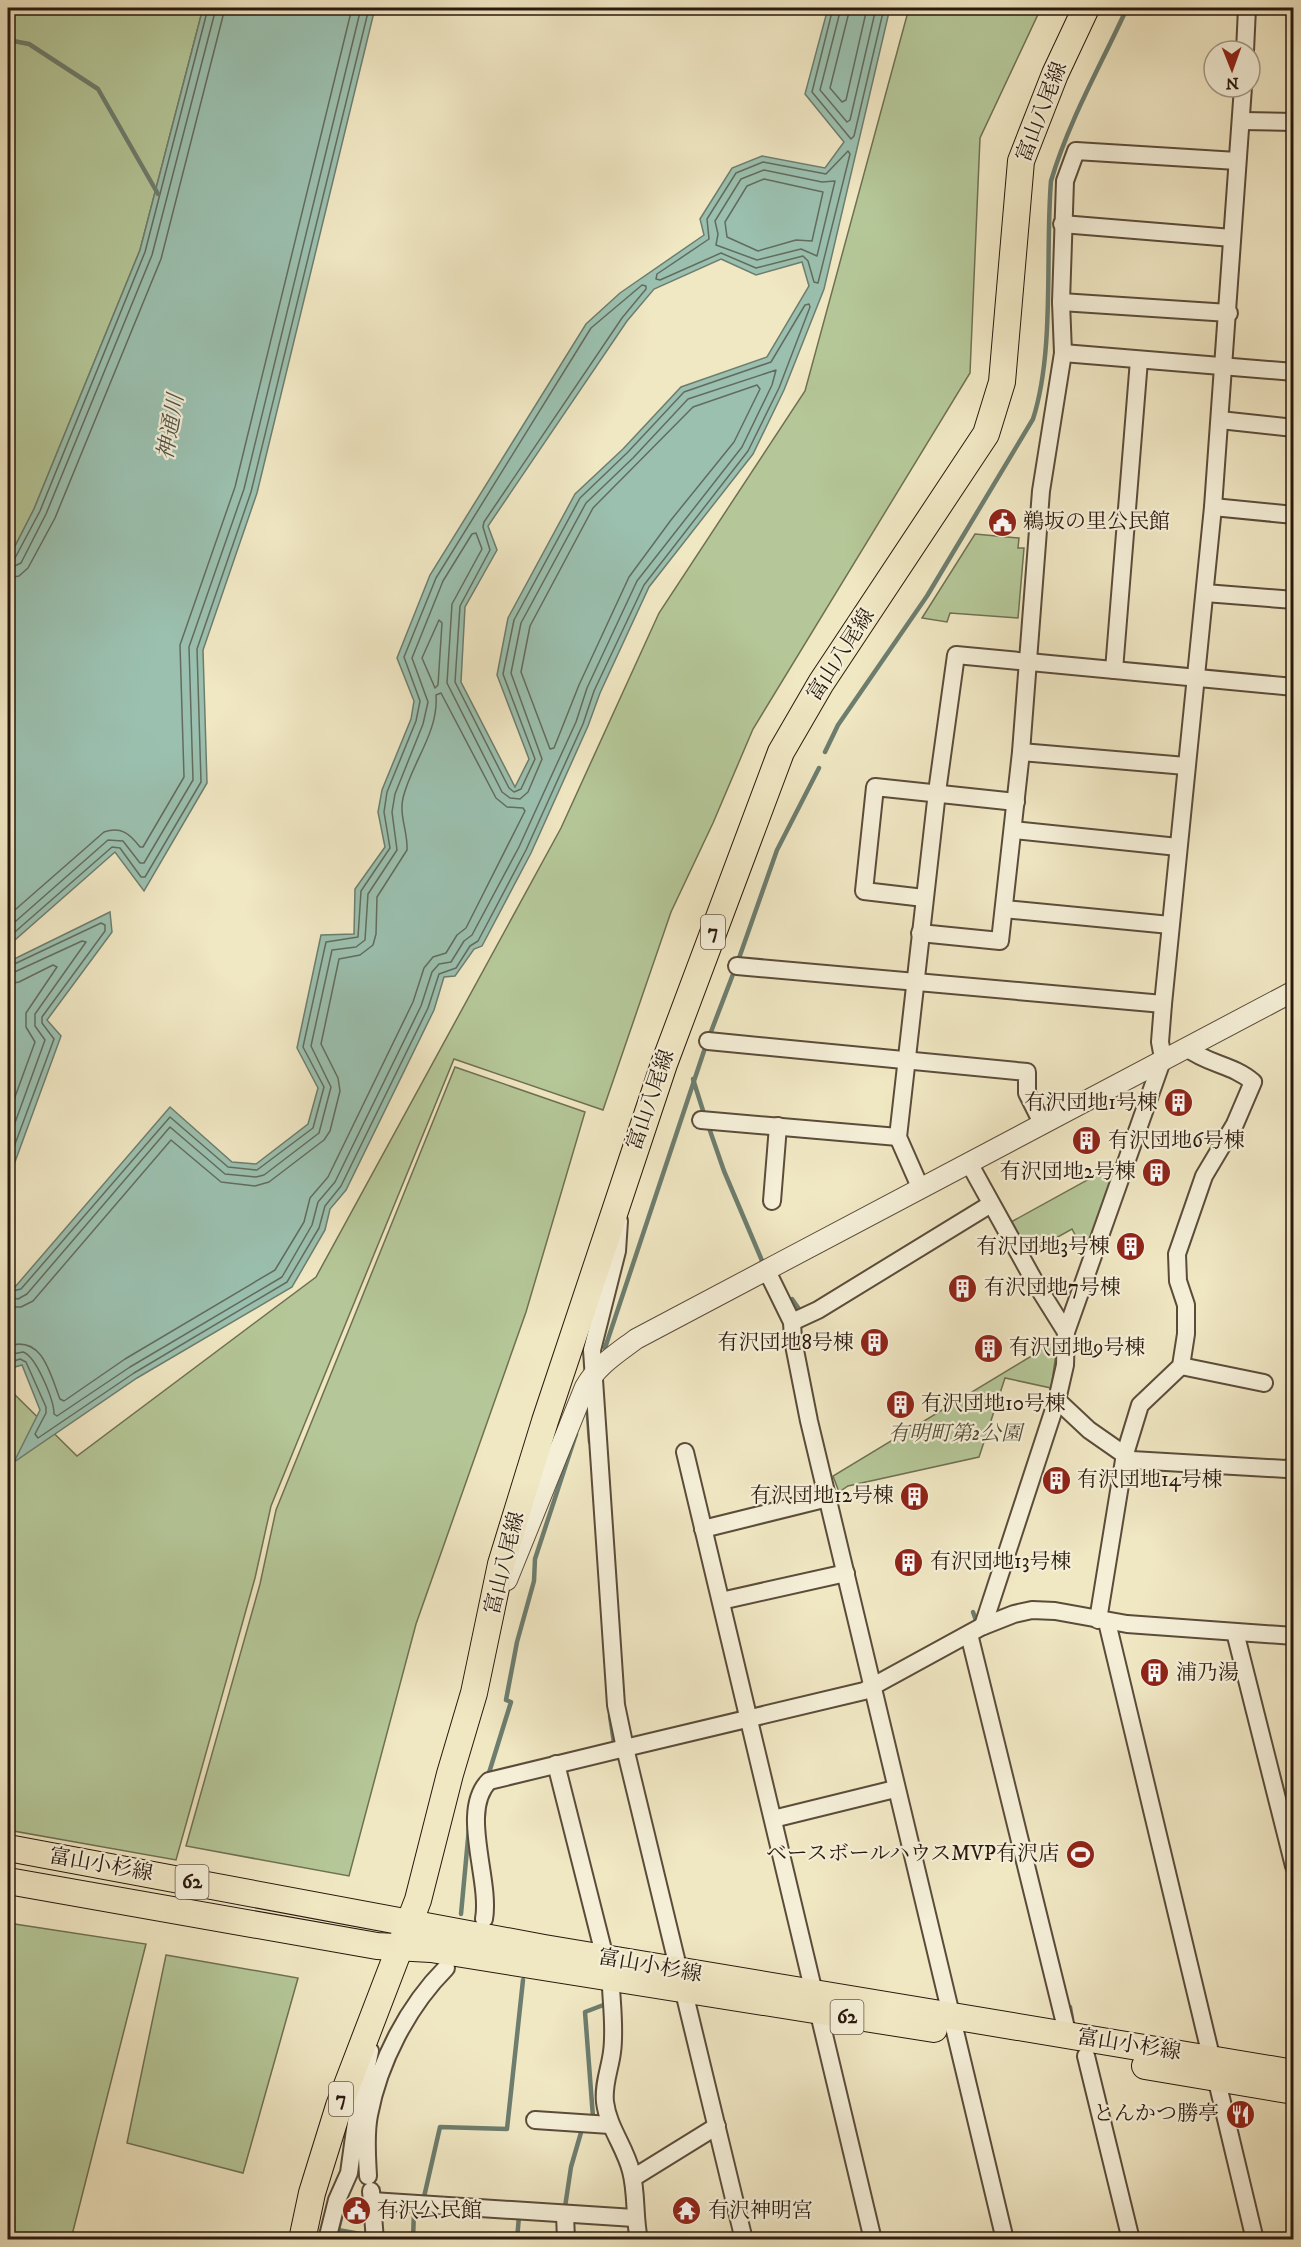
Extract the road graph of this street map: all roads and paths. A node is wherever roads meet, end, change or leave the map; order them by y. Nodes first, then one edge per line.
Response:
1 (1086, 8) edge
2 (1247, 8) edge
3 (1246, 39) edge
4 (1243, 99) edge
5 (1242, 121) junction
6 (1293, 122) edge
7 (1237, 161) junction
8 (1062, 224) junction
9 (1232, 238) junction
10 (1061, 302) junction
11 (1229, 313) junction
12 (1063, 354) junction
13 (1139, 360) junction
14 (1224, 366) junction
15 (1293, 372) edge
16 (1220, 420) junction
17 (1293, 428) edge
18 (1213, 507) junction
19 (1293, 515) edge
20 (1205, 593) junction
21 (1293, 600) edge
22 (1028, 661) junction
23 (1114, 670) junction
24 (1196, 677) junction
25 (1293, 687) edge
26 (1021, 752) junction
27 (1186, 766) junction
28 (937, 792) junction
29 (1016, 802) junction
30 (1014, 830) junction
31 (1178, 847) junction
32 (924, 898) junction
33 (1004, 909) junction
34 (1170, 925) junction
35 (920, 933) junction
36 (737, 966) dead end
37 (915, 982) junction
38 (1293, 991) edge
39 (1163, 1004) junction
40 (708, 1041) dead end
41 (1187, 1048) junction
42 (1163, 1058) junction
43 (908, 1062) junction
44 (701, 1120) dead end
45 (1042, 1123) junction
46 (778, 1126) junction
47 (898, 1137) junction
48 (969, 1163) junction
49 (621, 1186) junction
50 (921, 1187) junction
51 (772, 1201) dead end
52 (991, 1204) junction
53 (766, 1269) junction
54 (792, 1322) junction
55 (1066, 1332) junction
56 (1181, 1366) junction
57 (595, 1370) junction
58 (1264, 1383) dead end
59 (1058, 1400) junction
60 (686, 1452) dead end
61 (1125, 1454) junction
62 (1293, 1466) edge
63 (828, 1498) junction
64 (704, 1528) junction
65 (846, 1573) junction
66 (721, 1601) junction
67 (1103, 1621) junction
68 (490, 1622) junction
69 (976, 1630) junction
70 (1235, 1632) junction
71 (1293, 1636) edge
72 (872, 1685) junction
73 (748, 1717) junction
74 (625, 1748) junction
75 (556, 1764) junction
76 (896, 1789) junction
77 (773, 1819) junction
78 (8, 1848) edge
79 (1293, 1866) edge
80 (8, 1881) edge
81 (484, 1919) dead end
82 (410, 1922) junction
83 (602, 1946) dead end
84 (389, 1947) junction
85 (446, 1968) dead end
86 (682, 1980) junction
87 (611, 1987) dead end
88 (382, 1992) junction
89 (816, 2003) junction
90 (953, 2023) junction
91 (1068, 2036) junction
92 (1086, 2056) junction
93 (1214, 2068) junction
94 (1293, 2073) edge
95 (1293, 2091) edge
96 (535, 2120) dead end
97 (610, 2125) junction
98 (717, 2126) junction
99 (349, 2174) junction
100 (368, 2176) junction
101 (633, 2178) junction
102 (372, 2201) junction
103 (565, 2214) junction
104 (634, 2218) junction
105 (302, 2240) edge
106 (327, 2240) edge
107 (375, 2240) edge
108 (566, 2240) edge
109 (639, 2240) edge
110 (744, 2240) edge
111 (873, 2240) edge
112 (1005, 2240) edge
113 (1131, 2240) edge
114 (1255, 2240) edge

1 - 49 main road, 富山八尾線 / 7
2 - 3 street
4 - 5 street
5 - 6 street
5 - 7 street
7 - 8 street
7 - 9 street
8 - 9 street
8 - 10 street
9 - 11 street
10 - 11 street
10 - 12 street
11 - 14 street
12 - 13 street
12 - 22 street
13 - 14 street
13 - 23 street
14 - 15 street
14 - 16 street
16 - 17 street
16 - 18 street
18 - 19 street
18 - 20 street
20 - 21 street
20 - 24 street
22 - 23 street
22 - 26 street
22 - 28 street
23 - 24 street
24 - 25 street
24 - 27 street
26 - 27 street
26 - 29 street
27 - 31 street
28 - 29 street
28 - 32 street
28 - 32 street
29 - 30 street
30 - 31 street
30 - 33 street
31 - 34 street
32 - 35 street
33 - 34 street
33 - 35 street
34 - 39 street
35 - 37 street
36 - 37 street
37 - 39 street
37 - 43 street
38 - 41 street
39 - 42 street
40 - 43 street
41 - 42 street
41 - 56 street
42 - 45 street
42 - 55 street
43 - 45 street
43 - 47 street
44 - 46 street
45 - 48 street
46 - 47 street
46 - 51 street
47 - 50 street
48 - 50 street
48 - 52 street
49 - 57 street
49 - 68 main road, 富山八尾線 / 7
50 - 53 street
52 - 54 street
52 - 55 street
53 - 54 street
53 - 57 street
54 - 63 street
55 - 59 street
56 - 58 street
56 - 61 street
57 - 68 street
57 - 74 street
59 - 61 street
59 - 69 street
60 - 64 street
61 - 62 street
61 - 67 street
63 - 64 street
63 - 65 street
64 - 66 street
65 - 66 street
65 - 72 street
66 - 73 street
67 - 69 street
67 - 70 street
67 - 93 street
68 - 82 main road, 富山八尾線 / 7
69 - 72 street
69 - 91 street
70 - 71 street
70 - 79 street
72 - 73 street
72 - 76 street
73 - 74 street
73 - 77 street
74 - 75 street
74 - 86 street
75 - 81 street
75 - 83 street
76 - 77 street
76 - 90 street
77 - 89 street
78 - 82 main road, 富山小杉線 / 62
80 - 84 main road, 富山小杉線 / 62
82 - 84 main road, 富山八尾線 / 7
82 - 86 main road, 富山小杉線 / 62
84 - 86 main road, 富山小杉線 / 62
84 - 88 main road, 富山八尾線 / 7
85 - 100 street
86 - 89 main road, 富山小杉線 / 62
86 - 98 street
87 - 97 street
88 - 99 street
88 - 105 main road, 富山八尾線 / 7
89 - 90 main road, 富山小杉線 / 62
89 - 111 street
90 - 91 main road, 富山小杉線 / 62
90 - 92 main road, 富山小杉線 / 62
90 - 112 street
91 - 93 main road, 富山小杉線 / 62
92 - 93 main road, 富山小杉線 / 62
92 - 113 street
93 - 94 main road, 富山小杉線 / 62
93 - 95 main road, 富山小杉線 / 62
93 - 114 street
96 - 97 street
97 - 101 street
98 - 101 street
98 - 110 street
99 - 100 street
99 - 106 street
100 - 102 street
101 - 104 street
102 - 103 street
102 - 107 street
103 - 104 street
103 - 108 street
104 - 109 street

